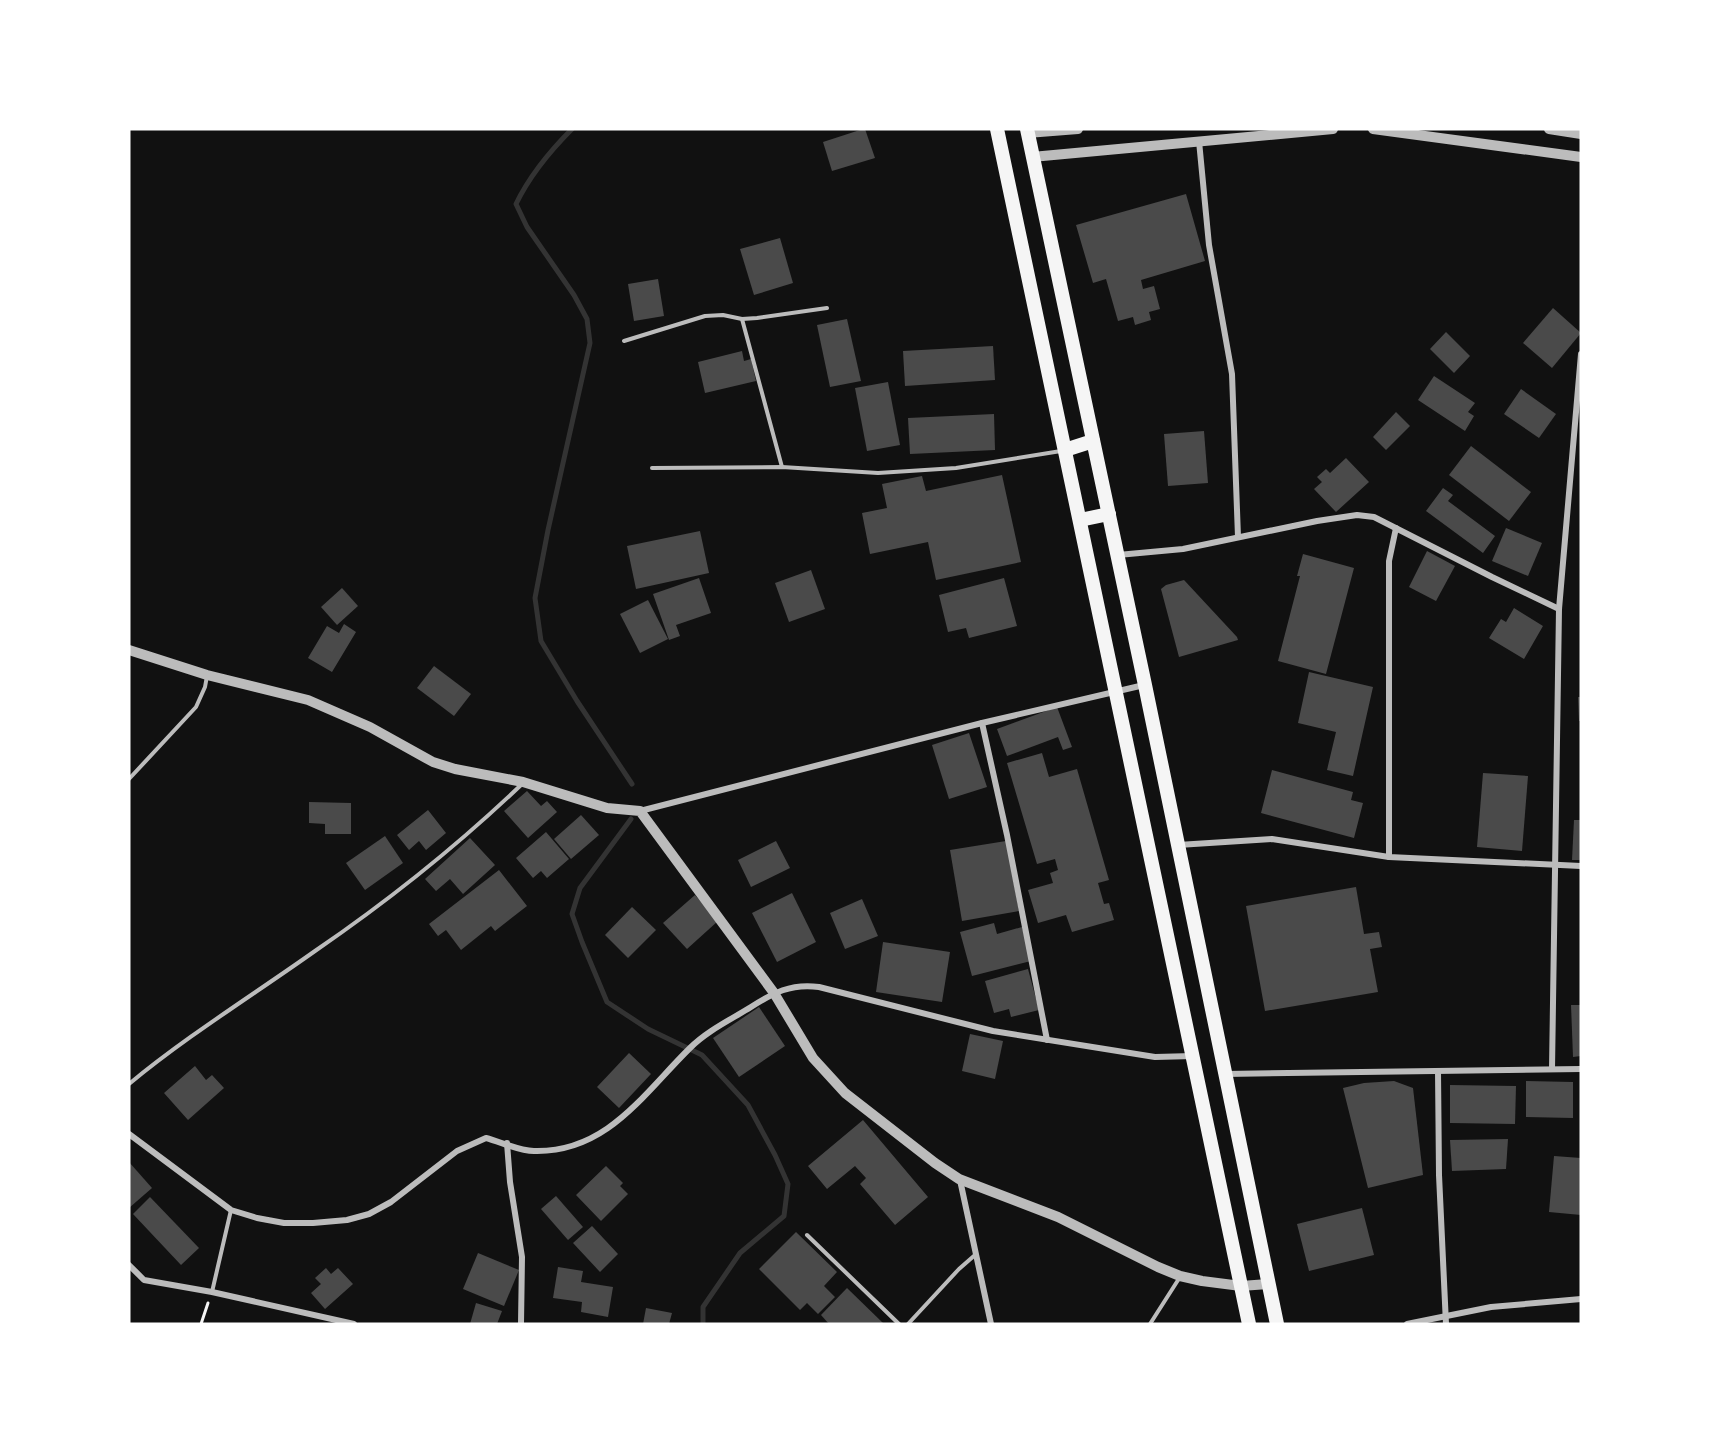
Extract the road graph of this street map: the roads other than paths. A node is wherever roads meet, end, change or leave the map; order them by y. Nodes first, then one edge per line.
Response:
1 (997, 129) edge
2 (1078, 129) edge
3 (1328, 129) edge
4 (1333, 129) edge
5 (1373, 129) edge
6 (1548, 129) edge
7 (1386, 130) edge
8 (1027, 131) edge
9 (1581, 134) edge
10 (1199, 141) junction
11 (1032, 157) junction
12 (1581, 157) edge
13 (827, 309) dead end
14 (742, 318) junction
15 (624, 340) dead end
16 (1581, 354) edge
17 (1578, 408) edge
18 (1093, 441) junction
19 (1065, 450) junction
20 (782, 467) junction
21 (652, 468) dead end
22 (1108, 514) junction
23 (1080, 520) junction
24 (1396, 528) junction
25 (1238, 537) junction
26 (1117, 555) junction
27 (1559, 609) junction
28 (129, 650) edge
29 (207, 675) junction
30 (1145, 685) junction
31 (1116, 690) junction
32 (982, 723) junction
33 (129, 779) edge
34 (524, 782) junction
35 (639, 811) junction
36 (1177, 845) junction
37 (1389, 857) junction
38 (1555, 866) junction
39 (1581, 866) edge
40 (774, 993) junction
41 (1047, 1040) junction
42 (1192, 1056) junction
43 (1552, 1069) junction
44 (1581, 1069) edge
45 (1438, 1071) junction
46 (1225, 1074) junction
47 (129, 1084) edge
48 (129, 1134) edge
49 (507, 1143) junction
50 (960, 1179) junction
51 (231, 1210) junction
52 (807, 1235) dead end
53 (976, 1255) junction
54 (129, 1265) edge
55 (1180, 1276) junction
56 (1268, 1284) junction
57 (1241, 1286) junction
58 (212, 1292) junction
59 (1581, 1299) edge
60 (1446, 1315) junction
61 (354, 1324) edge
62 (521, 1324) edge
63 (899, 1324) edge
64 (908, 1324) edge
65 (991, 1324) edge
66 (1150, 1324) edge
67 (1249, 1324) edge
68 (1277, 1324) edge
69 (1407, 1324) edge
70 (1446, 1324) edge

1 - 19 highway
2 - 8 street
3 - 4 street
3 - 10 street
5 - 7 street
6 - 9 street
7 - 12 street
8 - 11 highway
10 - 11 street
10 - 25 street
11 - 18 highway
13 - 14 lane
14 - 15 lane
14 - 20 lane
16 - 17 street
17 - 27 street
18 - 19 highway
18 - 22 highway
19 - 20 lane
19 - 23 highway
20 - 21 lane
22 - 23 highway
22 - 26 highway
23 - 31 highway
24 - 25 street
24 - 27 street
24 - 37 street
25 - 26 street
26 - 30 highway
27 - 38 street
28 - 29 street
29 - 33 lane
29 - 34 street
30 - 31 street
30 - 36 highway
31 - 32 street
31 - 42 highway
32 - 35 street
32 - 41 street
34 - 35 street
34 - 47 lane
35 - 40 street
36 - 37 street
36 - 46 highway
37 - 38 street
38 - 39 street
38 - 43 street
40 - 41 street
40 - 49 street
40 - 50 street
41 - 42 street
42 - 57 highway
43 - 44 street
43 - 45 street
45 - 46 street
45 - 60 street
46 - 56 highway
48 - 51 street
49 - 51 street
49 - 62 street
50 - 53 street
50 - 55 street
51 - 58 lane
52 - 63 lane
53 - 64 lane
53 - 65 street
54 - 58 street
55 - 57 street
55 - 66 lane
56 - 57 street
56 - 68 highway
57 - 67 highway
58 - 61 street
59 - 60 street
60 - 69 street
60 - 70 street

